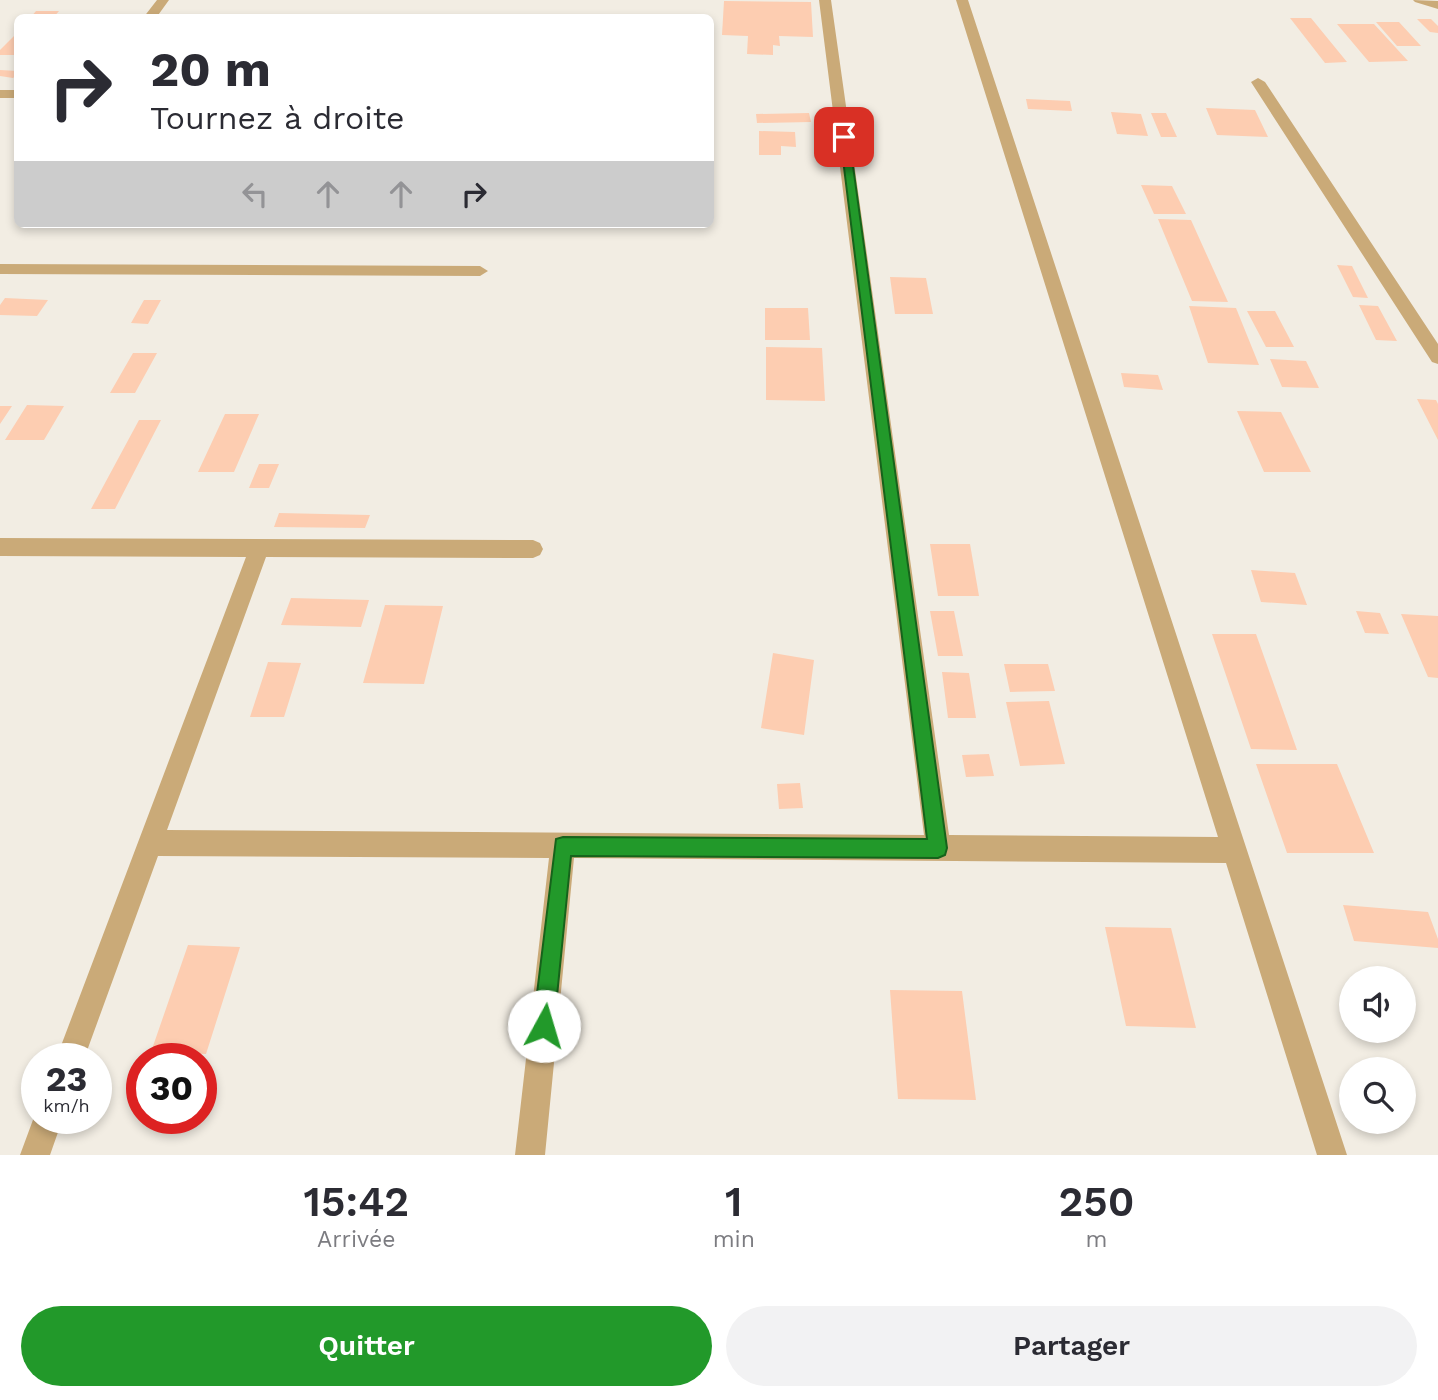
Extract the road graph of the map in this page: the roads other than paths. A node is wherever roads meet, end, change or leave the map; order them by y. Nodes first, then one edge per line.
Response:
1 (163, 0) edge
2 (825, 0) edge
3 (962, 0) edge
4 (1419, 0) edge
5 (1438, 5) edge
6 (152, 14) edge
7 (1258, 82) dead end
8 (0, 269) edge
9 (480, 271) dead end
10 (1438, 358) edge
11 (0, 547) edge
12 (259, 548) junction
13 (533, 549) dead end
14 (150, 843) junction
15 (563, 846) junction
16 (938, 848) junction
17 (1234, 850) junction
18 (76, 1043) edge
19 (42, 1134) edge
20 (35, 1155) edge
21 (530, 1155) edge
22 (1332, 1155) edge

1 - 6 street
2 - 16 street
3 - 17 street
4 - 5 street
7 - 10 street
8 - 9 street
11 - 12 street
12 - 13 street
12 - 14 street
14 - 15 street
14 - 18 street
15 - 16 street
15 - 21 street
16 - 17 street
17 - 22 street
19 - 20 street

